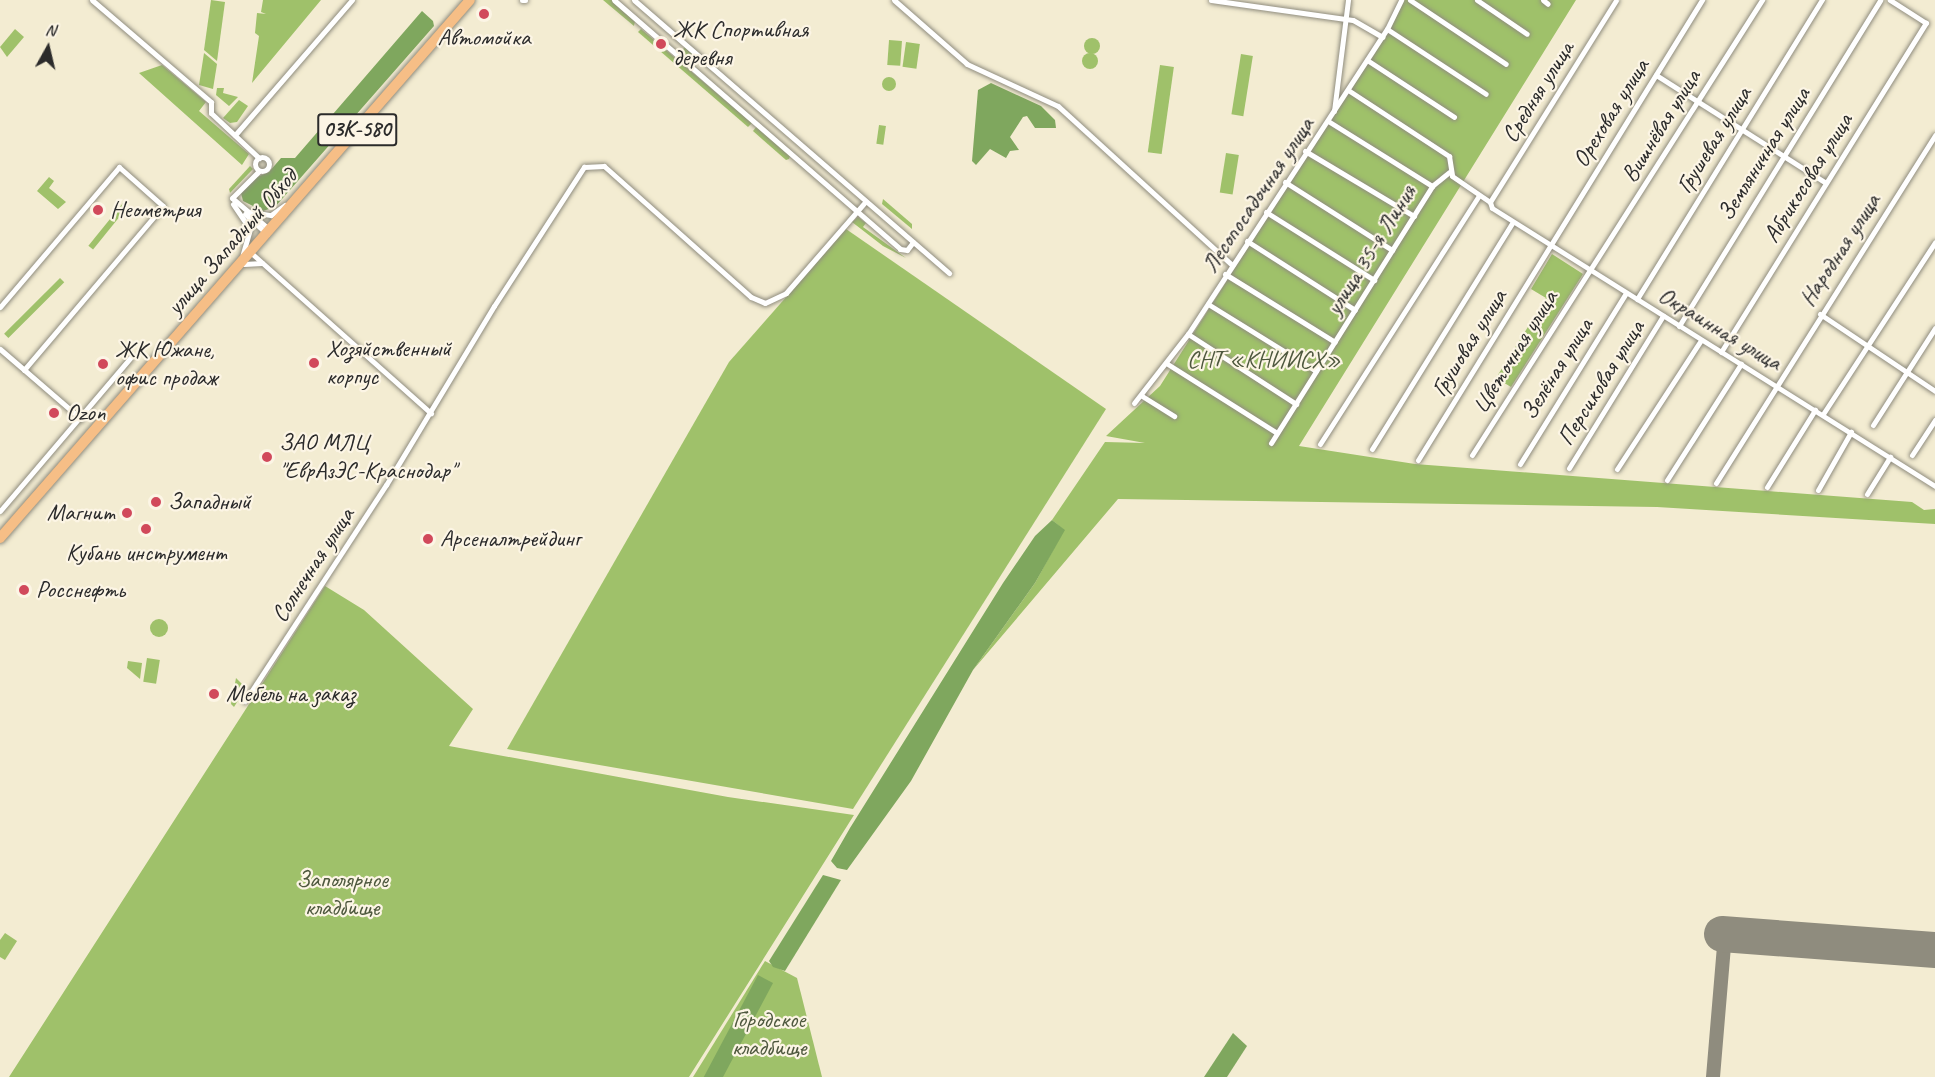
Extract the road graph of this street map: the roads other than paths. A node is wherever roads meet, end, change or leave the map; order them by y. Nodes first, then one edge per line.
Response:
1 (92, 0) edge
2 (352, 0) edge
3 (463, 0) edge
4 (470, 0) edge
5 (614, 0) edge
6 (634, 0) edge
7 (894, 0) edge
8 (1211, 0) edge
9 (1348, 0) edge
10 (1401, 0) edge
11 (1410, 0) edge
12 (1477, 0) edge
13 (1616, 0) edge
14 (1702, 0) edge
15 (1762, 0) edge
16 (1822, 0) edge
17 (1880, 0) edge
18 (1890, 0) edge
19 (1346, 19) junction
20 (661, 24) junction
21 (1387, 29) junction
22 (652, 34) junction
23 (1527, 34) dead end
24 (1382, 37) junction
25 (1367, 60) junction
26 (1506, 64) dead end
27 (1656, 75) junction
28 (731, 84) junction
29 (1348, 90) junction
30 (722, 94) junction
31 (1486, 94) dead end
32 (1698, 102) junction
33 (1334, 112) junction
34 (1454, 117) dead end
35 (1328, 121) junction
36 (1741, 130) junction
37 (235, 135) junction
38 (1935, 135) edge
39 (796, 140) junction
40 (786, 151) junction
41 (1305, 151) junction
42 (1784, 156) junction
43 (259, 158) junction
44 (259, 171) junction
45 (1449, 172) junction
46 (842, 180) junction
47 (1285, 182) junction
48 (1826, 183) junction
49 (1432, 186) junction
50 (832, 191) junction
51 (1479, 195) junction
52 (233, 201) junction
53 (865, 202) junction
54 (1490, 202) junction
55 (285, 205) junction
56 (247, 210) junction
57 (857, 212) junction
58 (1266, 212) junction
59 (1414, 216) junction
60 (1514, 222) junction
61 (266, 232) junction
62 (1247, 241) junction
63 (913, 242) junction
64 (1935, 242) edge
65 (1550, 245) junction
66 (1392, 250) junction
67 (247, 252) junction
68 (262, 263) junction
69 (1232, 265) junction
70 (239, 267) junction
71 (1592, 271) junction
72 (949, 273) dead end
73 (1225, 274) junction
74 (1374, 279) junction
75 (1626, 292) junction
76 (1637, 299) junction
77 (1208, 304) junction
78 (0, 307) edge
79 (1355, 310) junction
80 (1820, 314) junction
81 (1664, 316) junction
82 (1679, 326) junction
83 (1935, 328) edge
84 (1188, 334) junction
85 (1701, 340) junction
86 (1335, 342) junction
87 (1865, 345) junction
88 (0, 349) edge
89 (1721, 352) junction
90 (130, 358) dead end
91 (1166, 363) junction
92 (1742, 364) junction
93 (24, 370) junction
94 (1316, 371) junction
95 (1906, 372) junction
96 (1777, 385) junction
97 (1935, 391) edge
98 (1142, 396) junction
99 (1134, 403) dead end
100 (1296, 404) junction
101 (1815, 410) junction
102 (431, 414) junction
103 (1823, 414) junction
104 (1174, 416) dead end
105 (81, 419) junction
106 (1935, 420) edge
107 (1873, 425) dead end
108 (1851, 432) junction
109 (1277, 433) junction
110 (1271, 443) dead end
111 (1320, 444) dead end
112 (1372, 449) dead end
113 (1472, 455) dead end
114 (1912, 455) dead end
115 (1890, 457) junction
116 (1419, 460) dead end
117 (1520, 464) dead end
118 (1569, 468) dead end
119 (1617, 469) dead end
120 (1667, 480) dead end
121 (1716, 483) dead end
122 (1935, 486) edge
123 (1767, 487) dead end
124 (1818, 490) dead end
125 (1867, 494) dead end
126 (0, 511) edge
127 (0, 531) edge
128 (0, 538) edge
129 (245, 701) dead end

1 - 37 street
2 - 37 street
3 - 55 highway, улица Западный Обход / 03К-580
4 - 61 highway, улица Западный Обход / 03К-580
5 - 22 street
6 - 20 street
7 - 69 street
8 - 19 street
9 - 19 street
10 - 21 street, Лесопосадочная улица
11 - 26 street
12 - 23 street
13 - 54 street, Средняя улица
14 - 27 street, Ореховая улица
15 - 32 street, Вишнёвая улица
16 - 36 street, Грушевая улица
17 - 42 street, Земляничная улица
18 - 48 street, Абрикосовая улица
19 - 24 street
19 - 33 street
20 - 22 street
20 - 28 street
21 - 24 street, Лесопосадочная улица
21 - 31 street
22 - 30 street
24 - 25 street, Лесопосадочная улица
25 - 29 street, Лесопосадочная улица
25 - 34 street
27 - 32 street
27 - 65 street, Ореховая улица
28 - 30 street
28 - 39 street
29 - 33 street, Лесопосадочная улица
29 - 45 street
30 - 40 street
32 - 36 street
32 - 71 street, Вишнёвая улица
33 - 35 street, Лесопосадочная улица
35 - 41 street, Лесопосадочная улица
35 - 49 street
36 - 42 street
36 - 76 street, Грушевая улица
37 - 43 street
38 - 80 street, Народная улица
39 - 40 street
39 - 46 street
40 - 50 street
41 - 47 street, Лесопосадочная улица
41 - 59 street
42 - 48 street
42 - 82 street, Земляничная улица
43 - 44 street
43 - 44 street
44 - 52 street
45 - 49 street, улица 35-я Линия
45 - 51 street, Окраинная улица
46 - 50 street
46 - 53 street
47 - 58 street, Лесопосадочная улица
47 - 66 street
48 - 89 street, Абрикосовая улица
49 - 59 street, улица 35-я Линия
50 - 57 street
51 - 54 street, Окраинная улица
51 - 111 street
52 - 56 street
52 - 61 street
52 - 67 street
53 - 57 street
53 - 63 street
54 - 60 street, Окраинная улица
55 - 56 street
55 - 61 highway, улица Западный Обход / 03К-580
56 - 61 street
57 - 63 street
57 - 102 street, Солнечная улица
58 - 62 street, Лесопосадочная улица
58 - 74 street
59 - 66 street, улица 35-я Линия
60 - 65 street, Окраинная улица
60 - 112 street
61 - 67 highway, улица Западный Обход / 03К-580
61 - 68 street
62 - 69 street, Лесопосадочная улица
62 - 79 street
63 - 72 street
64 - 87 street
65 - 71 street, Окраинная улица
65 - 116 street, Грушовая улица
66 - 74 street, улица 35-я Линия
67 - 68 street
67 - 70 highway, улица Западный Обход / 03К-580
67 - 127 highway, улица Западный Обход / 03К-580
68 - 70 street
68 - 102 street
69 - 73 street, Лесопосадочная улица
70 - 128 highway, улица Западный Обход / 03К-580
71 - 75 street, Окраинная улица
71 - 113 street, Цветочная улица
73 - 77 street, Лесопосадочная улица
73 - 86 street
74 - 79 street, улица 35-я Линия
75 - 76 street, Окраинная улица
75 - 117 street, Зелёная улица
76 - 81 street, Окраинная улица
77 - 84 street, Лесопосадочная улица
77 - 94 street
78 - 93 street
79 - 86 street, улица 35-я Линия
80 - 87 street
80 - 96 street, Народная улица
81 - 82 street, Окраинная улица
81 - 118 street, Персиковая улица
82 - 85 street, Окраинная улица
83 - 95 street
84 - 91 street, Лесопосадочная улица
84 - 100 street
85 - 89 street, Окраинная улица
85 - 119 street
86 - 94 street, улица 35-я Линия
87 - 95 street
87 - 103 street
88 - 93 street
89 - 92 street, Окраинная улица
90 - 105 street
91 - 98 street, Лесопосадочная улица
91 - 109 street
92 - 96 street, Окраинная улица
92 - 120 street
93 - 105 street
94 - 100 street, улица 35-я Линия
95 - 97 street
95 - 107 street
96 - 101 street, Окраинная улица
96 - 121 street
98 - 99 street, Лесопосадочная улица
98 - 104 street
100 - 109 street, улица 35-я Линия
101 - 103 street, Окраинная улица
101 - 123 street
102 - 129 street, Солнечная улица
103 - 108 street, Окраинная улица
105 - 126 street
106 - 114 street
108 - 115 street, Окраинная улица
108 - 124 street
109 - 110 street, улица 35-я Линия
115 - 122 street, Окраинная улица
115 - 125 street

